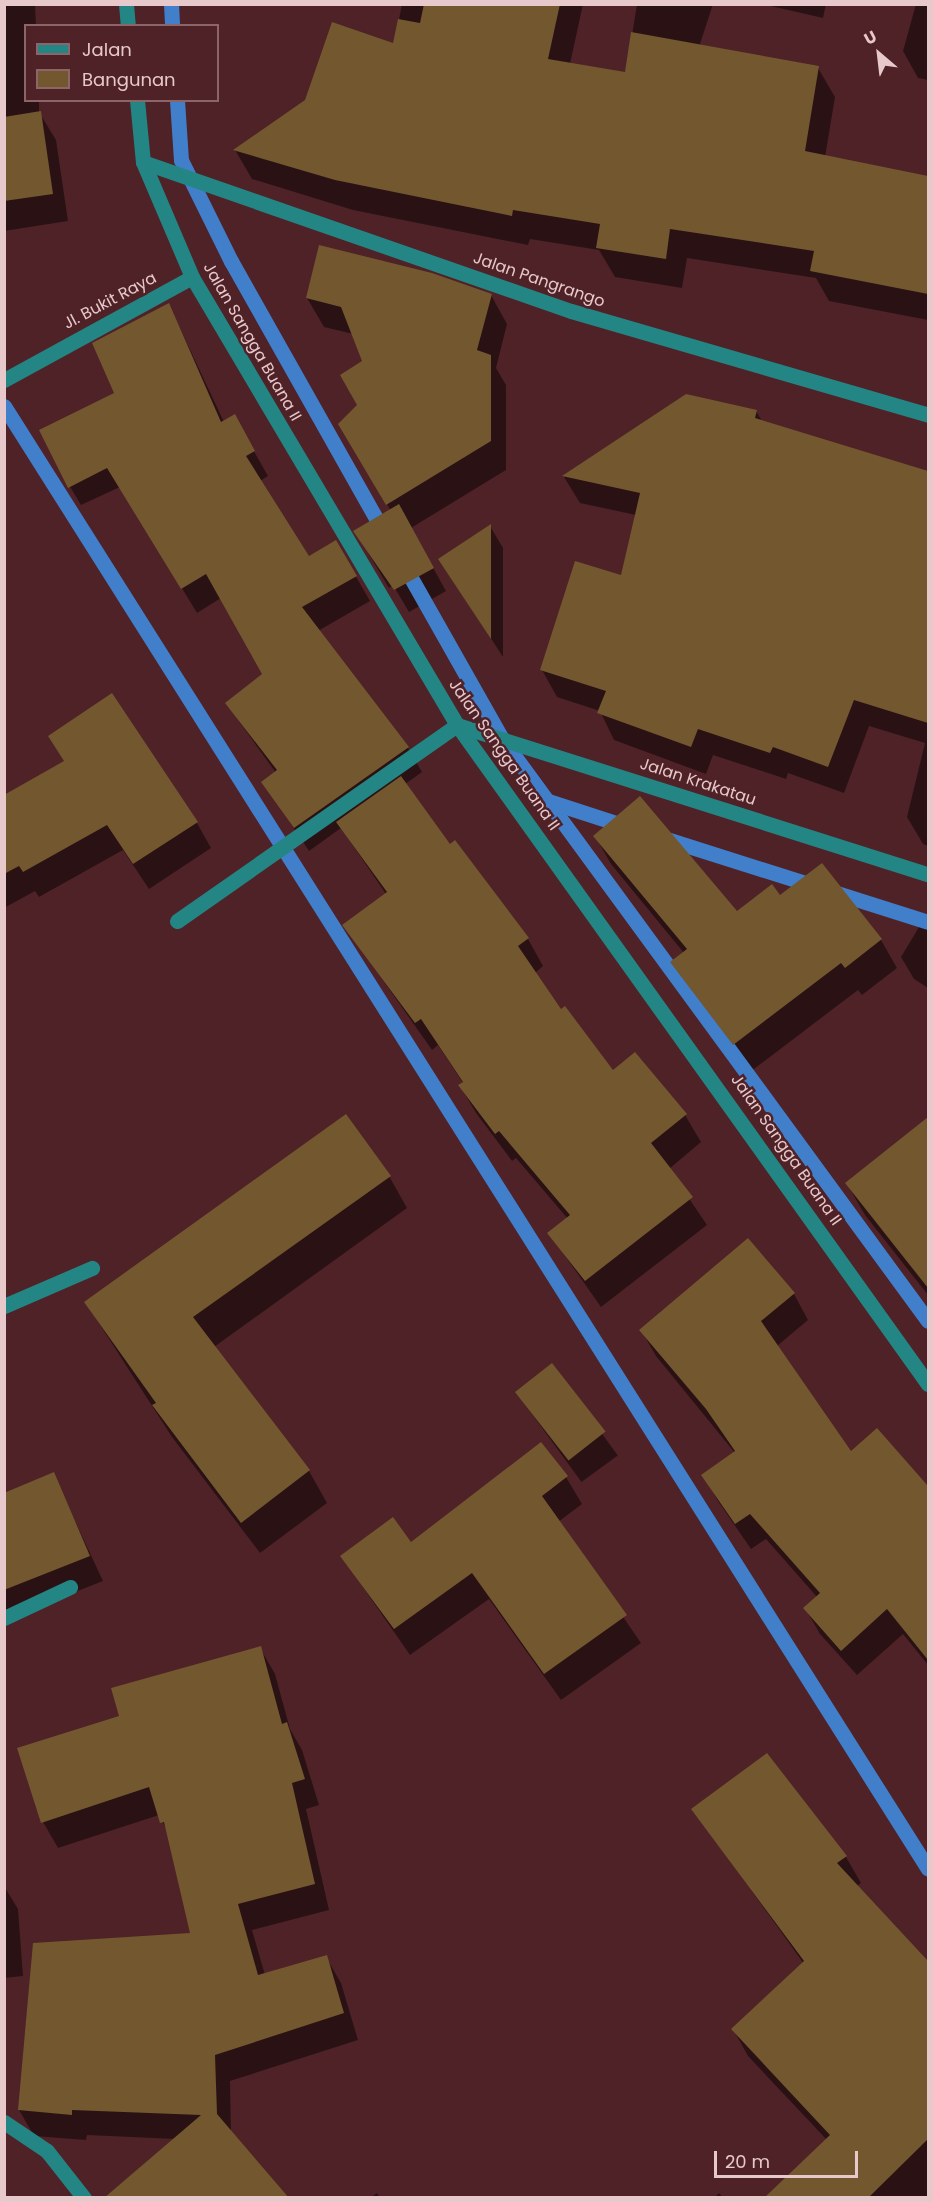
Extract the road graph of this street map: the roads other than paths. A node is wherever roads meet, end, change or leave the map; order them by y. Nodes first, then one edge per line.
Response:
1 (126, 4) edge
2 (129, 24) edge
3 (137, 102) edge
4 (143, 162) junction
5 (192, 277) junction
6 (4, 380) edge
7 (928, 415) edge
8 (457, 725) junction
9 (928, 874) edge
10 (177, 921) dead end
11 (92, 1268) dead end
12 (4, 1306) edge
13 (928, 1383) edge
14 (70, 1587) dead end
15 (4, 1618) edge
16 (4, 2122) edge
17 (84, 2198) edge

1 - 2 street
3 - 4 street, Jalan Sangga Buana II
4 - 5 street, Jalan Sangga Buana II
4 - 7 street, Jalan Pangrango
5 - 6 street, Jl. Bukit Raya
5 - 8 street, Jalan Sangga Buana II
8 - 9 street, Jalan Krakatau
8 - 10 street
8 - 13 street, Jalan Sangga Buana II
11 - 12 street
14 - 15 street
16 - 17 street

